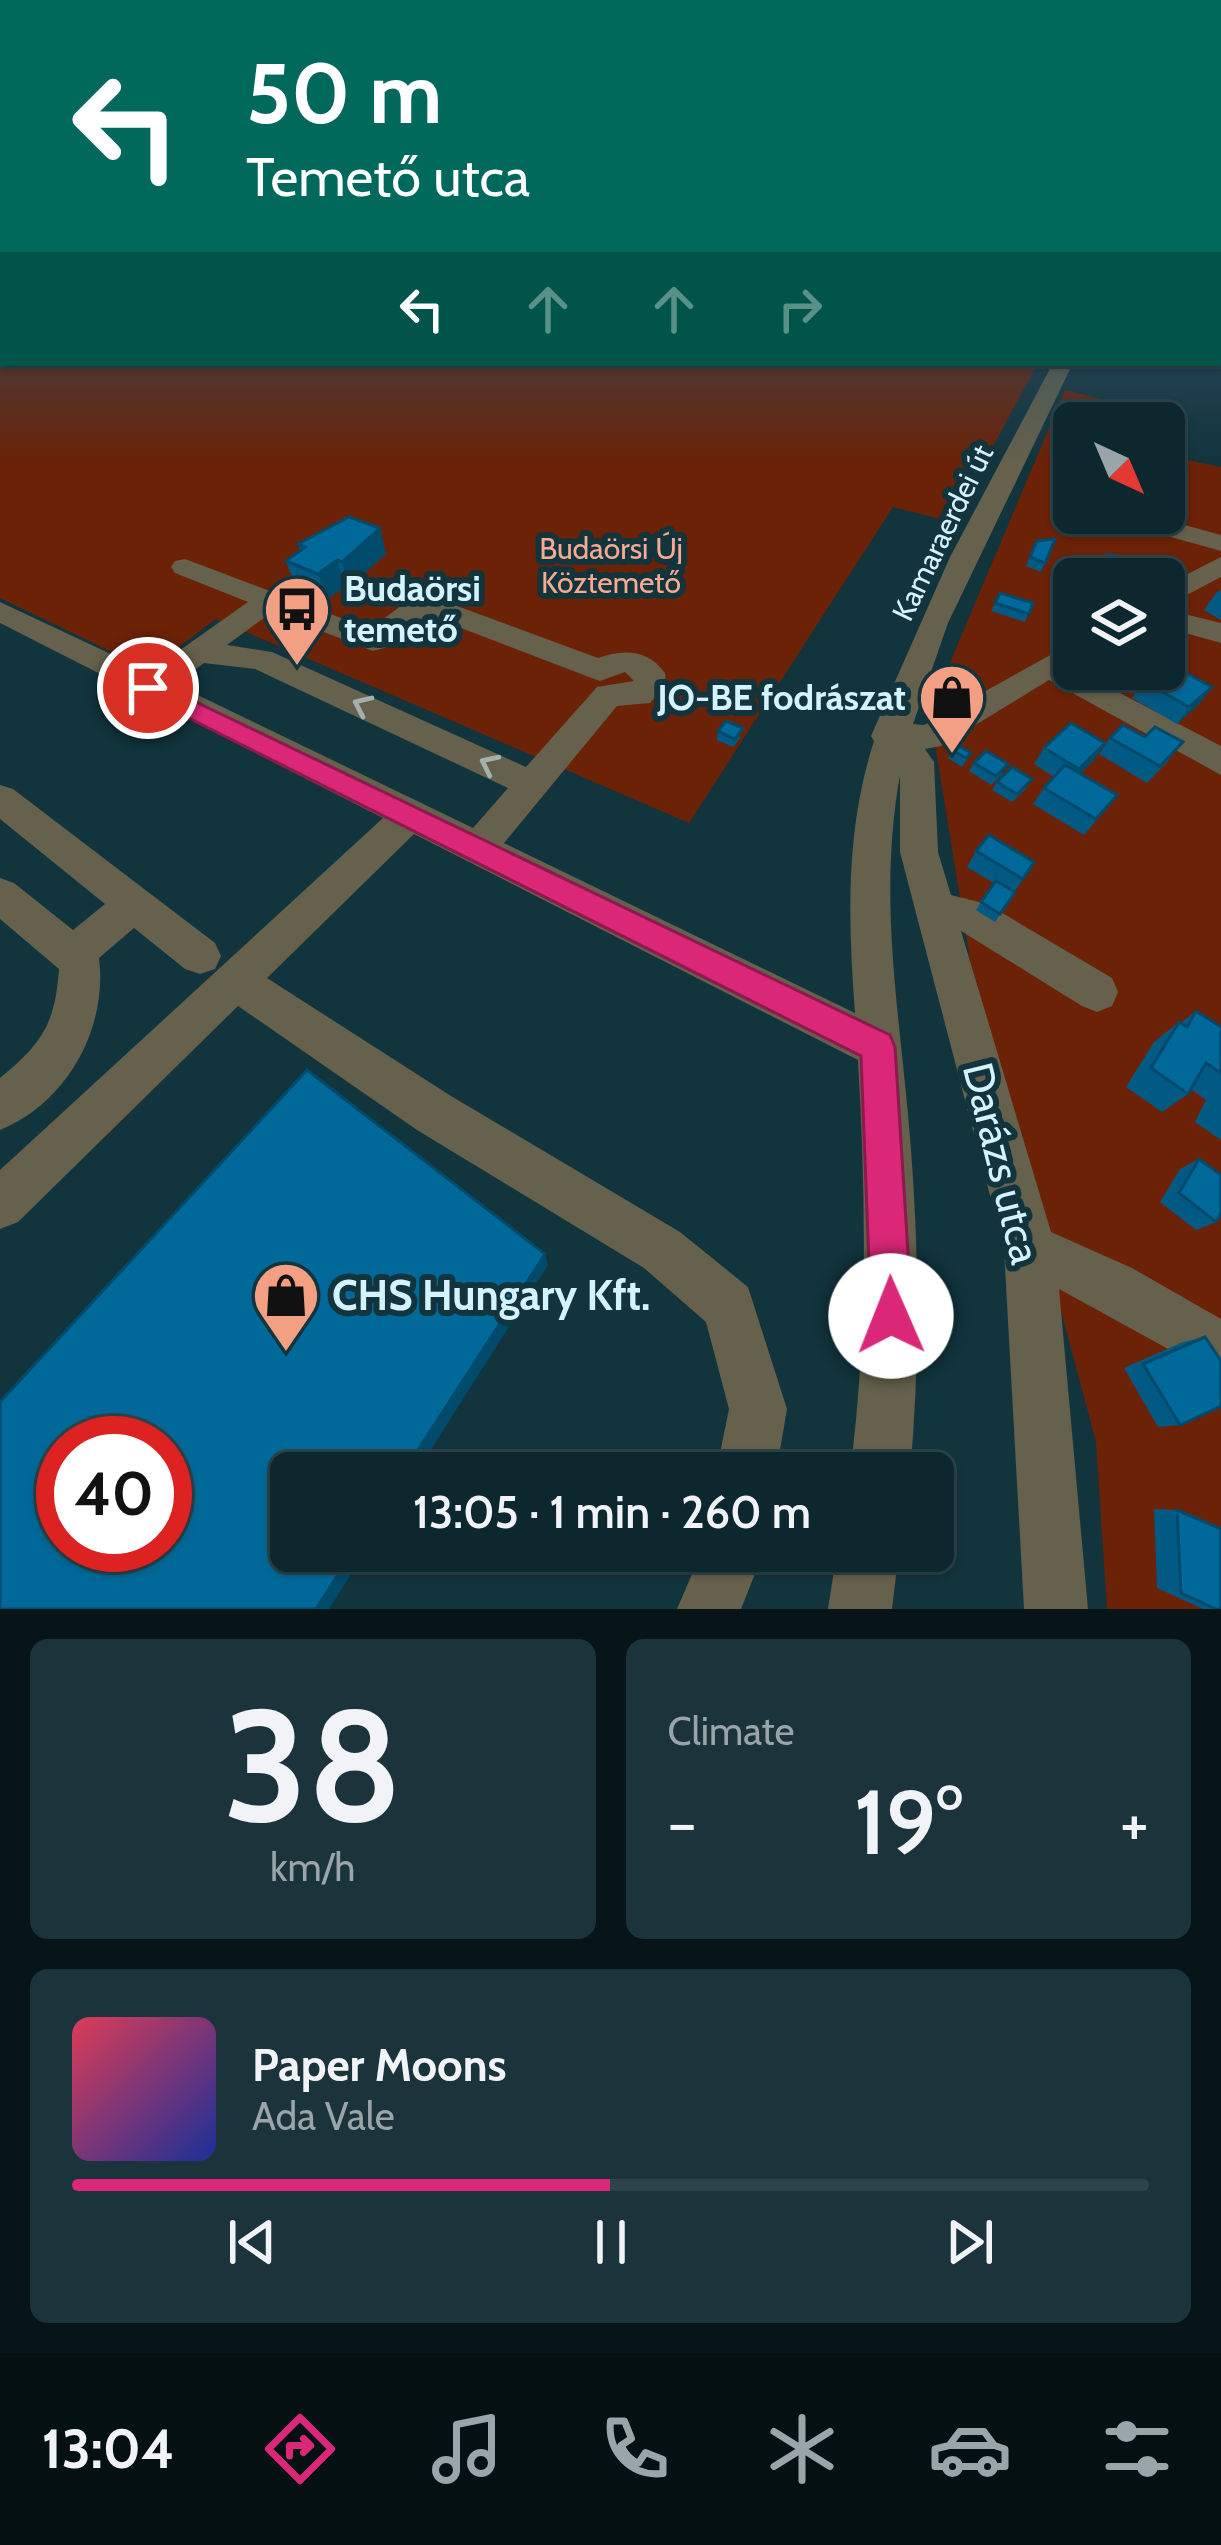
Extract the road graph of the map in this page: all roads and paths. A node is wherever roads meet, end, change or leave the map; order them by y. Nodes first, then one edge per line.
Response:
1 (1063, 366) edge
2 (1185, 533) edge
3 (1221, 543) edge
4 (1221, 565) edge
5 (185, 567) dead end
6 (1185, 586) edge
7 (268, 601) junction
8 (0, 611) edge
9 (1185, 624) edge
10 (1221, 633) edge
11 (197, 652) junction
12 (1053, 665) edge
13 (148, 688) junction
14 (1109, 690) edge
15 (889, 736) junction
16 (1221, 762) edge
17 (533, 785) junction
18 (0, 799) edge
19 (409, 817) junction
20 (477, 849) junction
21 (0, 895) edge
22 (134, 904) junction
23 (935, 910) junction
24 (73, 956) junction
25 (218, 968) junction
26 (1097, 992) dead end
27 (878, 1047) junction
28 (0, 1107) edge
29 (0, 1204) edge
30 (1030, 1249) junction
31 (1215, 1342) edge
32 (750, 1452) edge
33 (883, 1452) edge
34 (724, 1572) edge
35 (865, 1572) edge
36 (709, 1609) edge
37 (860, 1609) edge
38 (1056, 1609) edge

1 - 15 street, Kamaraerdei út
2 - 3 street
4 - 6 street
5 - 7 street
7 - 11 street
7 - 17 street
8 - 13 street
9 - 10 street
11 - 13 street
17 -> 11 street
12 - 15 street
13 - 19 street
14 - 16 street
15 - 23 street, Darázs utca
15 - 27 street, Kamaraerdei út
17 - 20 street
18 - 22 street
19 - 20 street
19 - 25 street
20 - 27 street
21 - 24 street
22 - 24 street
22 - 25 street
23 - 26 street
23 - 30 street, Darázs utca
24 - 28 street
25 - 29 street
25 - 32 street
27 - 33 street, Kamaraerdei út
30 - 31 street
30 - 38 street, Darázs utca
34 - 36 street
35 - 37 street

